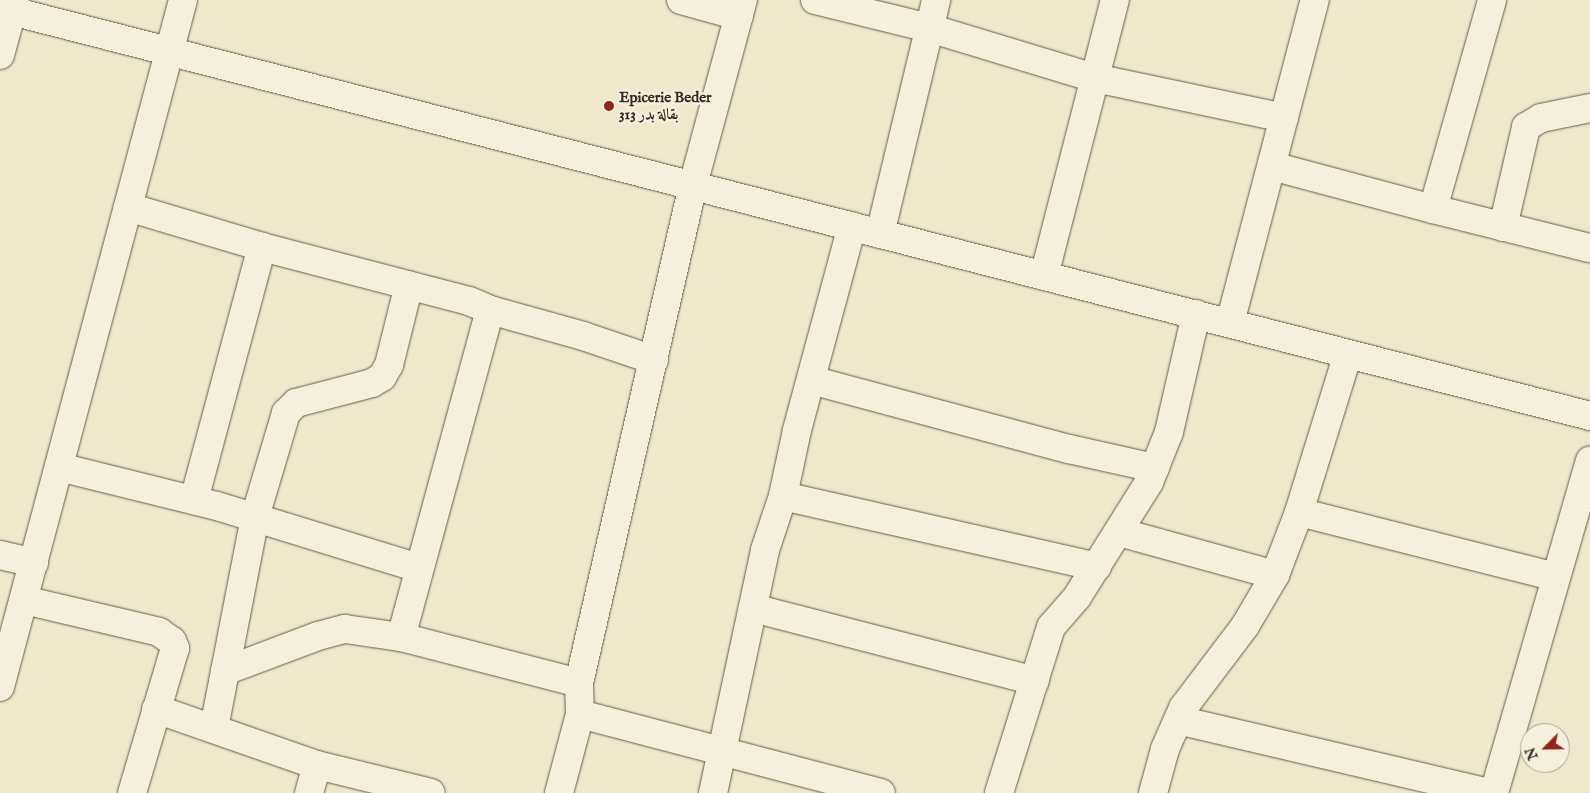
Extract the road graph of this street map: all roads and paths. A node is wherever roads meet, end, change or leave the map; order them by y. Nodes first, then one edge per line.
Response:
1 (183, 0) edge
2 (681, 0) edge
3 (815, 0) edge
4 (936, 0) edge
5 (1115, 0) edge
6 (1314, 0) edge
7 (1492, 0) edge
8 (9, 7) edge
9 (741, 8) edge
10 (929, 28) junction
11 (169, 52) junction
12 (0, 55) edge
13 (1095, 78) junction
14 (1590, 108) edge
15 (1284, 118) junction
16 (1272, 166) junction
17 (693, 185) junction
18 (128, 207) junction
19 (1432, 209) junction
20 (852, 226) junction
21 (1503, 227) junction
22 (880, 234) junction
23 (262, 248) junction
24 (1590, 248) edge
25 (1044, 276) junction
26 (409, 285) junction
27 (490, 310) junction
28 (1196, 314) junction
29 (1230, 324) junction
30 (1348, 354) junction
31 (654, 360) junction
32 (811, 380) junction
33 (1590, 416) edge
34 (1590, 461) edge
35 (59, 467) junction
36 (1155, 468) junction
37 (783, 496) junction
38 (194, 500) junction
39 (1300, 512) junction
40 (256, 518) junction
41 (1119, 532) junction
42 (0, 555) edge
43 (34, 563) junction
44 (1098, 567) junction
45 (419, 568) junction
46 (1275, 575) junction
47 (1556, 576) junction
48 (24, 600) junction
49 (753, 608) junction
50 (402, 637) junction
51 (225, 671) junction
52 (1035, 681) junction
53 (579, 683) junction
54 (0, 687) edge
55 (156, 709) junction
56 (580, 714) junction
57 (1178, 720) junction
58 (214, 728) junction
59 (722, 752) junction
60 (317, 765) junction
61 (396, 789) edge
62 (132, 793) edge
63 (309, 793) edge
64 (431, 793) edge
65 (559, 793) edge
66 (712, 793) edge
67 (881, 793) edge
68 (999, 793) edge
69 (1153, 793) edge
70 (1489, 793) edge
71 (1494, 793) edge

1 - 11 street
2 - 9 street
3 - 10 street
4 - 10 street
5 - 13 street
6 - 15 street
7 - 19 street
8 - 11 street
8 - 12 street
9 - 17 street
10 - 13 street
10 - 22 street
11 - 17 street
11 - 18 street
13 - 15 street
13 - 25 street
14 - 21 street
15 - 16 street
16 - 19 street
16 - 29 street
17 - 20 street
17 - 31 street
18 - 23 street
18 - 35 street
19 - 21 street
20 - 22 street
20 - 32 street
21 - 24 street
22 - 25 street
23 - 26 street
23 - 38 street
25 - 28 street
26 - 27 street
26 - 40 street
27 - 31 street
27 - 45 street
28 - 29 street
28 - 36 street
29 - 30 street
30 - 33 street
30 - 39 street
31 - 53 street
32 - 36 street
32 - 37 street
34 - 47 street
35 - 38 street
35 - 43 street
36 - 41 street
37 - 44 street
37 - 49 street
38 - 40 street
39 - 46 street
39 - 47 street
40 - 45 street
40 - 51 street
41 - 44 street
41 - 46 street
42 - 43 street
43 - 48 street
44 - 52 street
45 - 50 street
46 - 57 street
47 - 71 street
48 - 54 street
48 - 55 street
49 - 52 street
49 - 59 street
50 - 51 street
50 - 53 street
51 - 58 street
52 - 68 street
53 - 56 street
55 - 58 street
55 - 62 street
56 - 59 street
56 - 65 street
57 - 69 street
57 - 70 street
58 - 60 street
59 - 66 street
59 - 67 street
60 - 61 street
60 - 63 street
61 - 64 street

